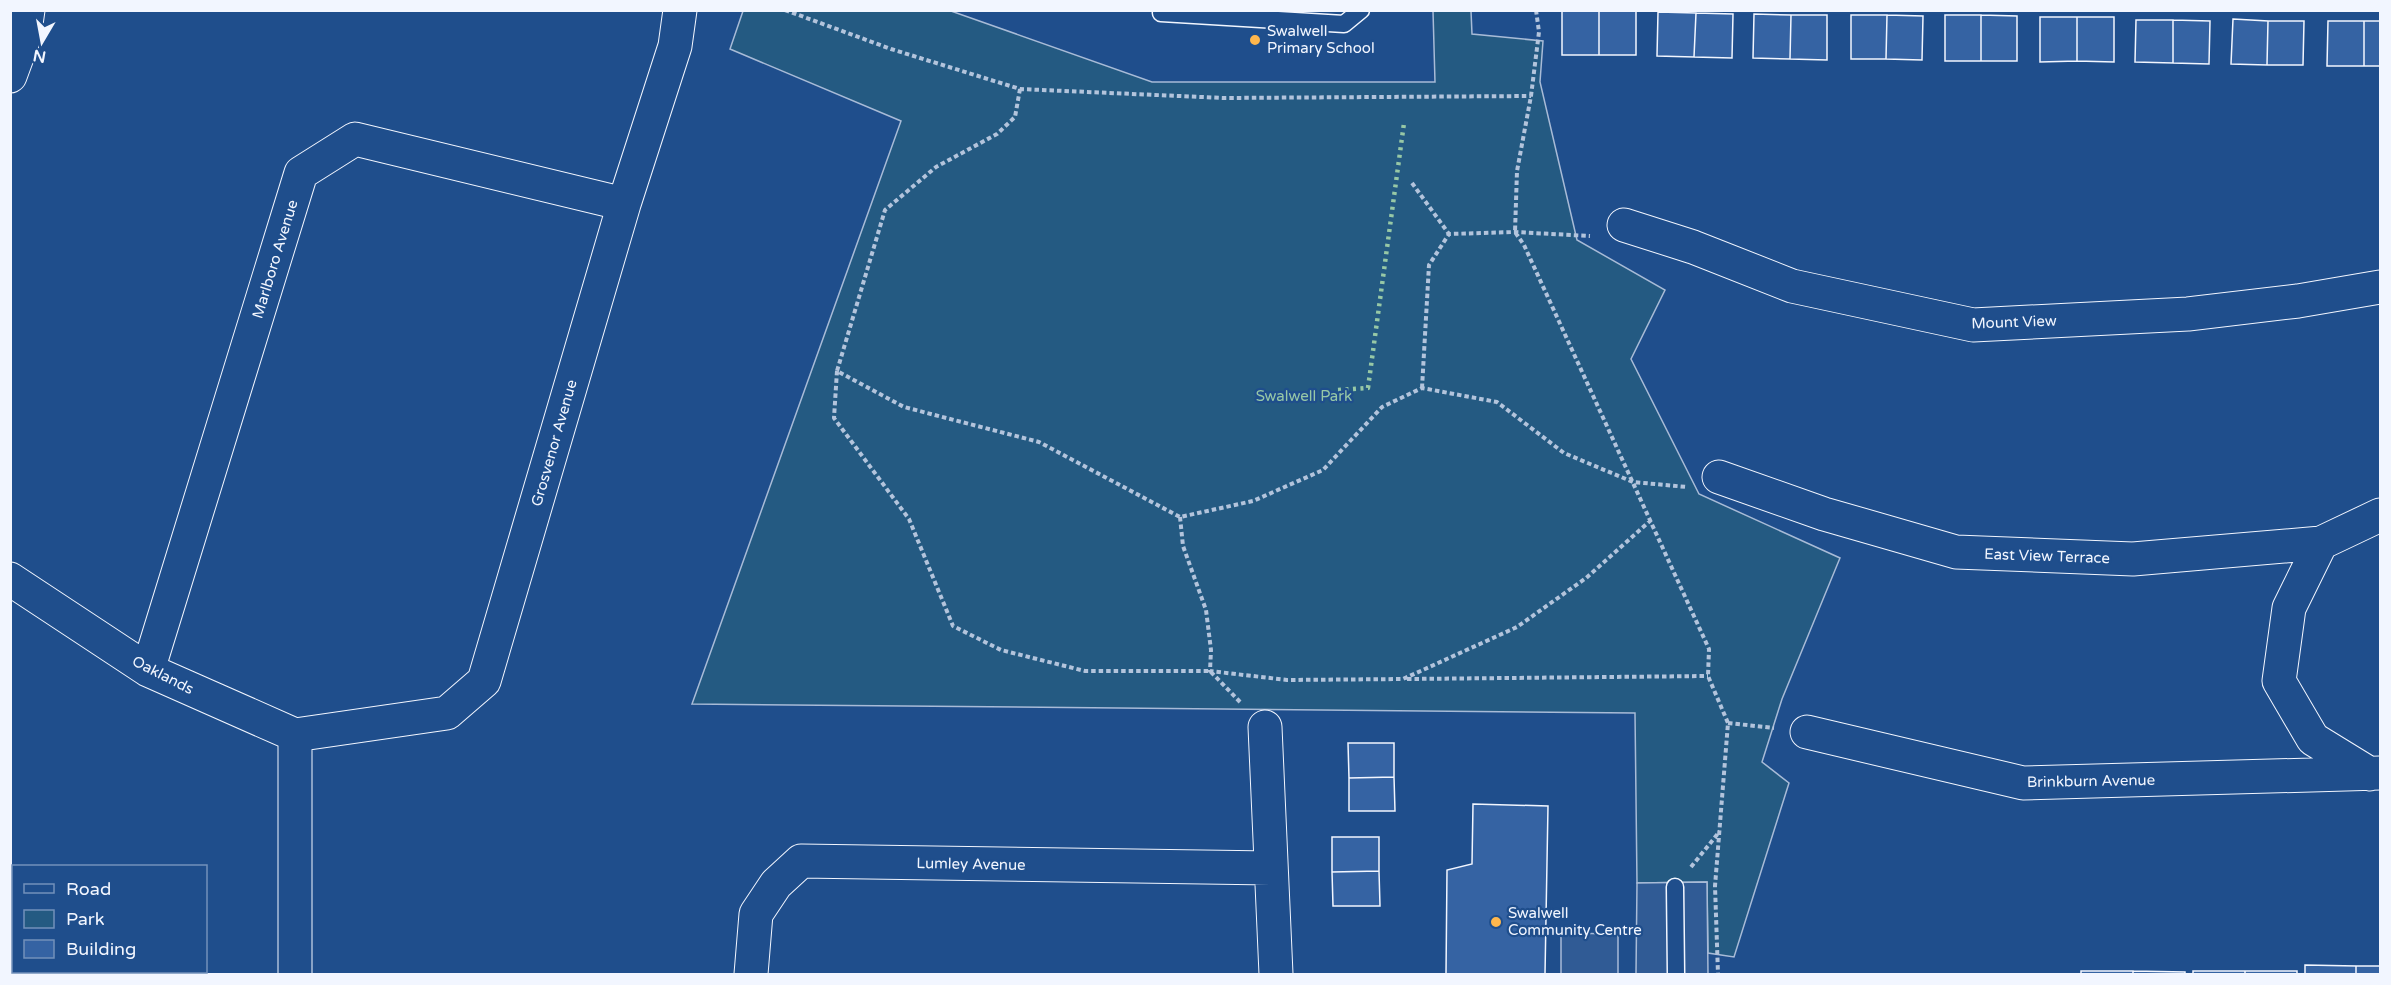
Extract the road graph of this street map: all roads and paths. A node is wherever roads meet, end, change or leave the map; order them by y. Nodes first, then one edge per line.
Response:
1 (28, 10) edge
2 (680, 10) edge
3 (785, 10) edge
4 (1361, 10) edge
5 (1536, 10) edge
6 (1161, 13) dead end
7 (10, 76) edge
8 (1020, 89) junction
9 (1531, 96) junction
10 (1412, 183) dead end
11 (624, 204) junction
12 (1624, 225) joint
13 (1515, 232) junction
14 (1449, 234) junction
15 (2380, 287) edge
16 (837, 371) junction
17 (1422, 388) junction
18 (1719, 477) joint
19 (1633, 482) junction
20 (2380, 515) edge
21 (1180, 517) junction
22 (1651, 520) junction
23 (2321, 543) junction
24 (10, 579) edge
25 (148, 670) junction
26 (1210, 671) junction
27 (1708, 676) junction
28 (1403, 679) junction
29 (1728, 723) junction
30 (1265, 727) joint
31 (1807, 732) joint
32 (295, 735) junction
33 (2375, 774) edge
34 (1719, 831) junction
35 (1271, 868) junction
36 (1675, 887) joint
37 (296, 975) edge
38 (751, 975) edge
39 (1276, 975) edge
40 (1676, 975) edge
41 (1718, 975) edge

1 - 7 street
2 - 11 street, Grosvenor Avenue
3 - 8 path
4 - 6 lane
5 - 9 path
8 - 9 path
8 - 16 path
9 - 13 path
10 - 14 path
11 - 25 street, Marlboro Avenue
11 - 32 street, Grosvenor Avenue
12 - 13 path
12 - 15 street, Mount View
13 - 14 path
13 - 19 path
14 - 17 path
16 - 21 path
16 - 26 path
17 - 19 path
17 - 21 path
18 - 19 path
18 - 23 street, East View Terrace
19 - 22 path
20 - 23 street, East View Terrace
21 - 26 path
22 - 27 path
22 - 28 path
23 - 33 street
24 - 25 street, Oaklands
25 - 32 street, Oaklands
26 - 28 path
26 - 30 path
27 - 28 path
27 - 29 path
29 - 31 path
29 - 34 path
30 - 35 street
31 - 33 street, Brinkburn Avenue
32 - 37 street
34 - 36 path
34 - 41 path
35 - 38 street, Lumley Avenue
35 - 39 street
36 - 40 lane

